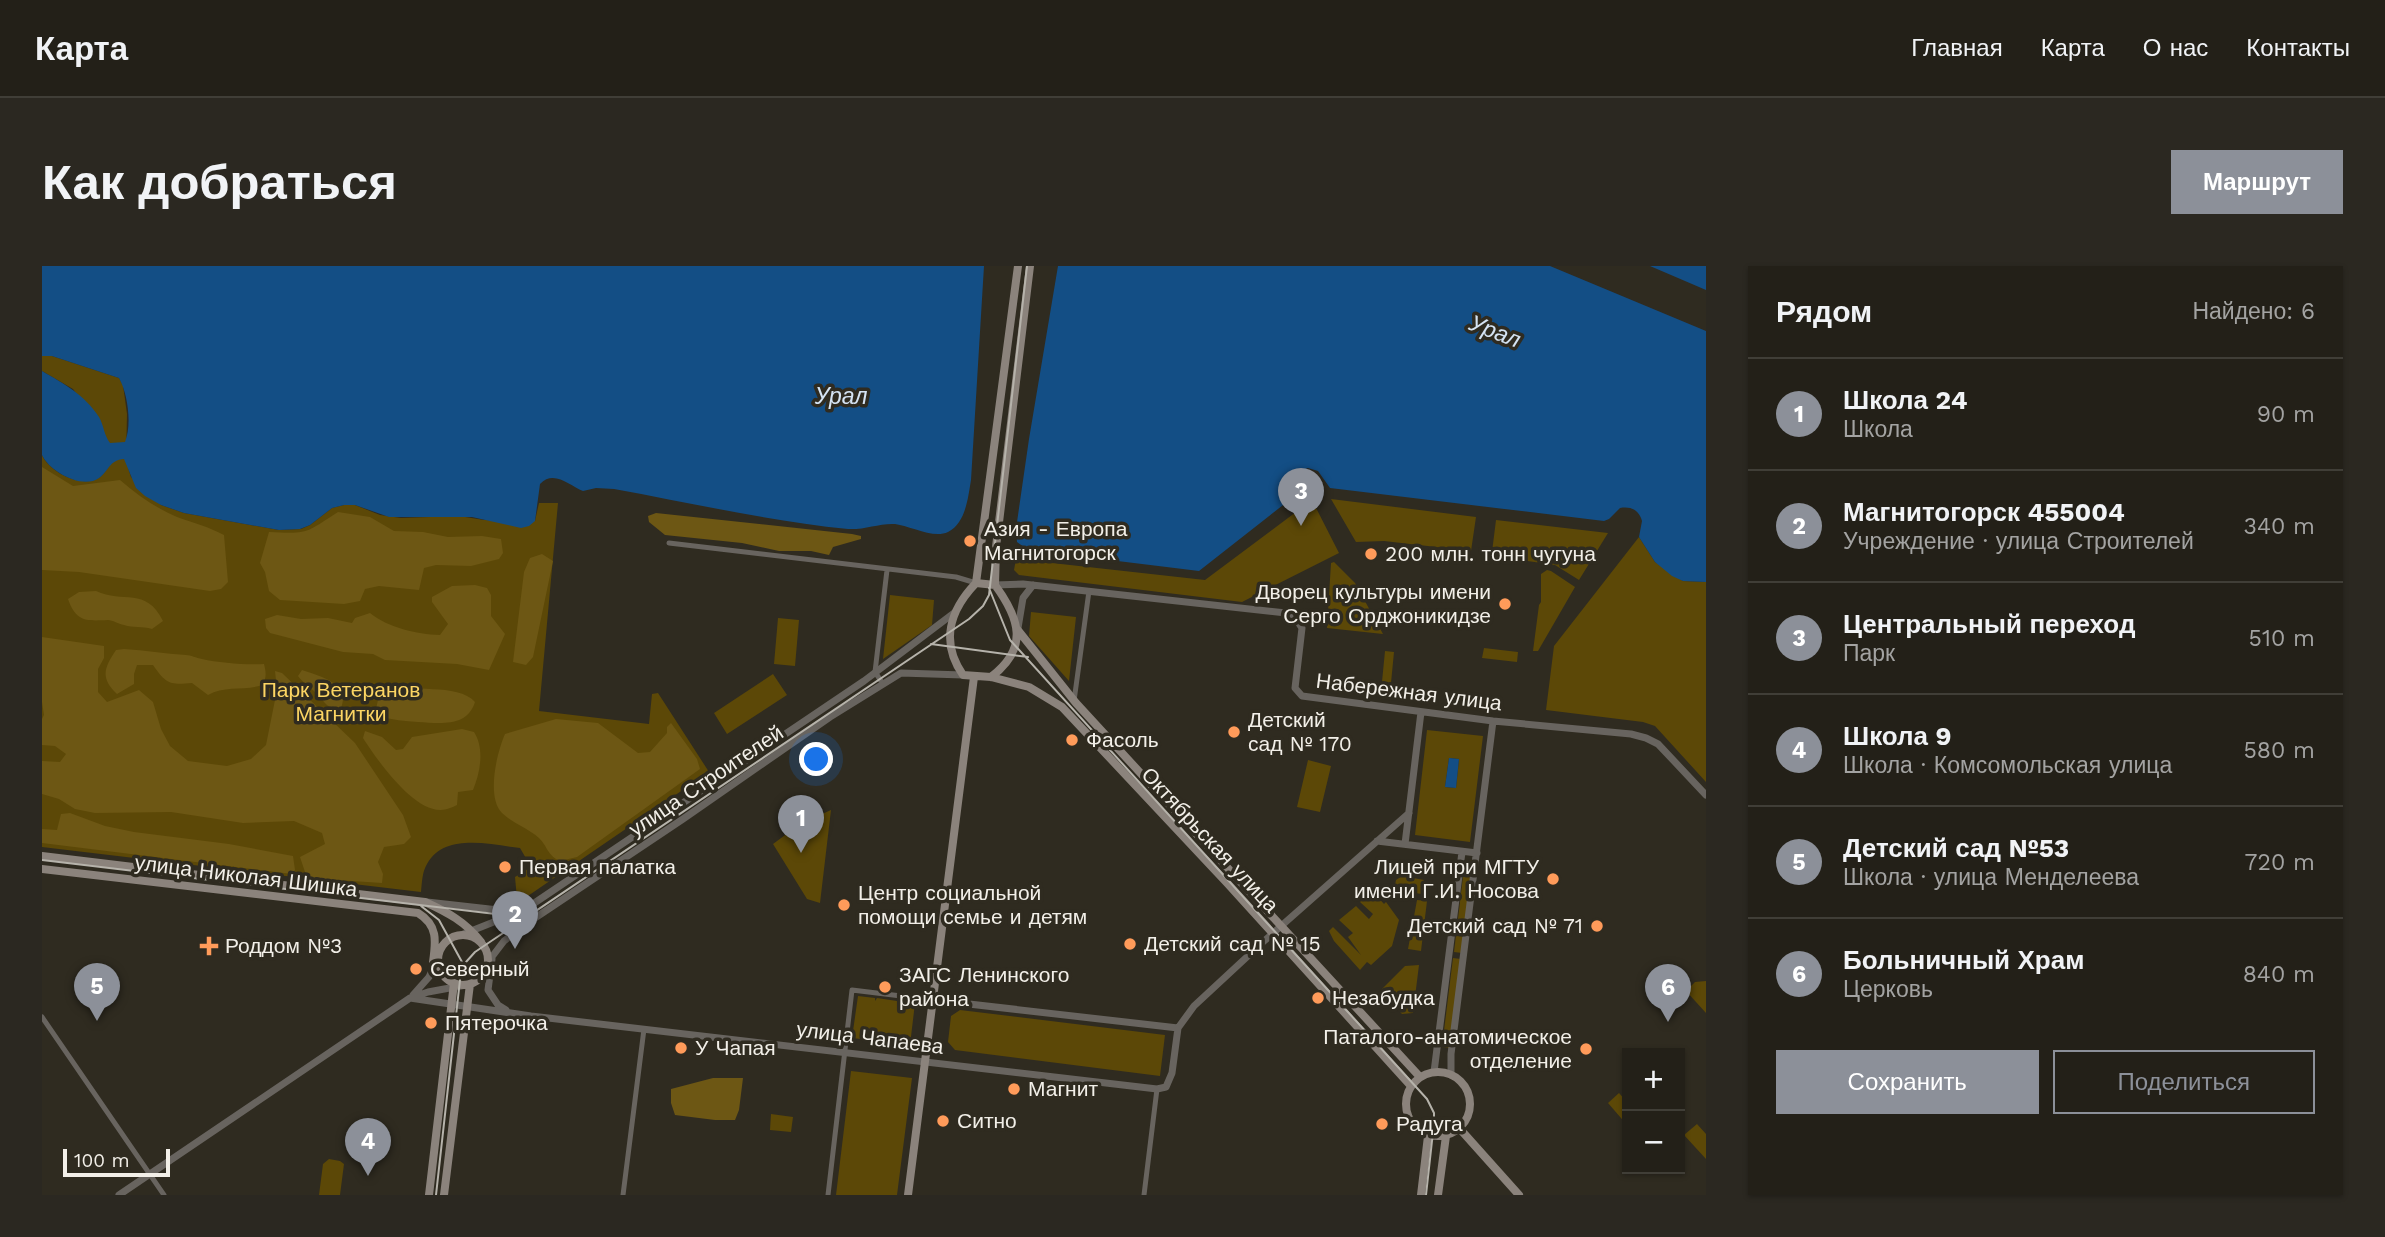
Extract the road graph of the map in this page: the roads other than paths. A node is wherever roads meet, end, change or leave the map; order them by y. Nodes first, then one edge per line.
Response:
1 (1018, 266) edge
2 (1030, 266) edge
3 (669, 543) dead end
4 (887, 570) junction
5 (976, 583) junction
6 (995, 585) junction
7 (1033, 585) junction
8 (1089, 591) junction
9 (954, 613) junction
10 (1017, 629) junction
11 (874, 672) junction
12 (963, 675) junction
13 (974, 677) junction
14 (991, 677) junction
15 (883, 684) junction
16 (1074, 701) junction
17 (1421, 712) junction
18 (1493, 721) junction
19 (1706, 795) edge
20 (1409, 813) junction
21 (1377, 841) junction
22 (1405, 844) junction
23 (1462, 852) junction
24 (1476, 853) junction
25 (42, 856) edge
26 (42, 869) edge
27 (157, 870) junction
28 (155, 883) junction
29 (253, 883) junction
30 (251, 895) junction
31 (425, 902) junction
32 (520, 912) junction
33 (1280, 926) junction
34 (471, 930) junction
35 (1272, 933) junction
36 (461, 935) junction
37 (481, 942) junction
38 (495, 952) junction
39 (437, 957) junction
40 (487, 966) junction
41 (468, 984) junction
42 (454, 985) junction
43 (488, 990) junction
44 (410, 998) junction
45 (934, 1000) junction
46 (452, 1005) junction
47 (468, 1007) junction
48 (509, 1012) junction
49 (42, 1017) edge
50 (1178, 1028) junction
51 (643, 1029) junction
52 (844, 1052) junction
53 (926, 1062) junction
54 (1434, 1072) junction
55 (1451, 1075) junction
56 (1420, 1077) junction
57 (1411, 1086) junction
58 (1157, 1089) junction
59 (1460, 1129) junction
60 (1428, 1136) junction
61 (1446, 1136) junction
62 (149, 1174) junction
63 (119, 1195) edge
64 (164, 1195) edge
65 (429, 1195) edge
66 (444, 1195) edge
67 (623, 1195) edge
68 (828, 1195) edge
69 (908, 1195) edge
70 (1144, 1195) edge
71 (1421, 1195) edge
72 (1438, 1195) edge
73 (1519, 1195) edge

1 - 5 main road
2 - 6 main road
3 - 4 street
4 - 5 street
4 - 11 street
5 - 6 main road
5 - 9 main road
6 - 7 street, Набережная улица
6 - 10 main road
7 - 8 street, Набережная улица
7 - 10 street
8 - 16 street
8 - 17 street, Набережная улица
9 - 11 street, улица Строителей
9 - 12 main road
10 - 14 main road
10 - 16 main road, Октябрьская улица
11 - 15 street
11 - 32 street, улица Строителей
12 - 13 main road
12 - 15 street, улица Строителей
13 - 14 main road
13 - 45 main road
14 - 35 main road, Октябрьская улица
15 - 38 street, улица Строителей
16 - 33 main road, Октябрьская улица
17 - 18 street, Набережная улица
17 - 20 street
18 - 19 street, Набережная улица
18 - 24 street
20 - 21 street
20 - 22 street
21 - 22 street
21 - 33 street
22 - 23 street
23 - 24 street
23 - 54 street
24 - 55 street
25 - 27 main road, улица Николая Шишка
26 - 28 main road, улица Николая Шишка
27 - 28 main road
27 - 29 main road, улица Николая Шишка
28 - 30 main road, улица Николая Шишка
29 - 30 main road
29 - 31 main road, улица Николая Шишка
30 - 39 main road, улица Николая Шишка
31 - 32 street, улица Николая Шишка
31 - 34 main road, улица Николая Шишка
32 - 34 street, улица Строителей
33 - 35 street
33 - 56 main road, Октябрьская улица
34 - 36 street, улица Строителей
34 - 37 main road, улица Николая Шишка
35 - 50 street
35 - 57 main road, Октябрьская улица
36 - 37 main road
36 - 39 main road
37 - 40 main road
38 - 40 street, улица Строителей
38 - 43 street
39 - 42 main road
39 - 44 street
40 - 41 main road
40 - 43 street
41 - 42 main road
41 - 47 main road
42 - 44 street
42 - 46 main road
43 - 48 street
44 - 46 street, улица Чапаева
44 - 62 street
45 - 50 street
45 - 52 street
45 - 53 main road
46 - 47 street, улица Чапаева
46 - 65 main road
47 - 48 street, улица Чапаева
47 - 66 main road
48 - 51 street, улица Чапаева
49 - 62 street
50 - 58 street
51 - 52 street, улица Чапаева
51 - 67 street
52 - 53 street, улица Чапаева
52 - 68 street
53 - 58 street, улица Чапаева
53 - 69 main road
54 - 55 main road
54 - 56 main road
55 - 59 main road
56 - 57 main road
57 - 60 main road
58 - 70 street
59 - 61 main road
59 - 73 main road
60 - 61 main road
60 - 71 main road
61 - 72 main road
62 - 63 street
62 - 64 street

